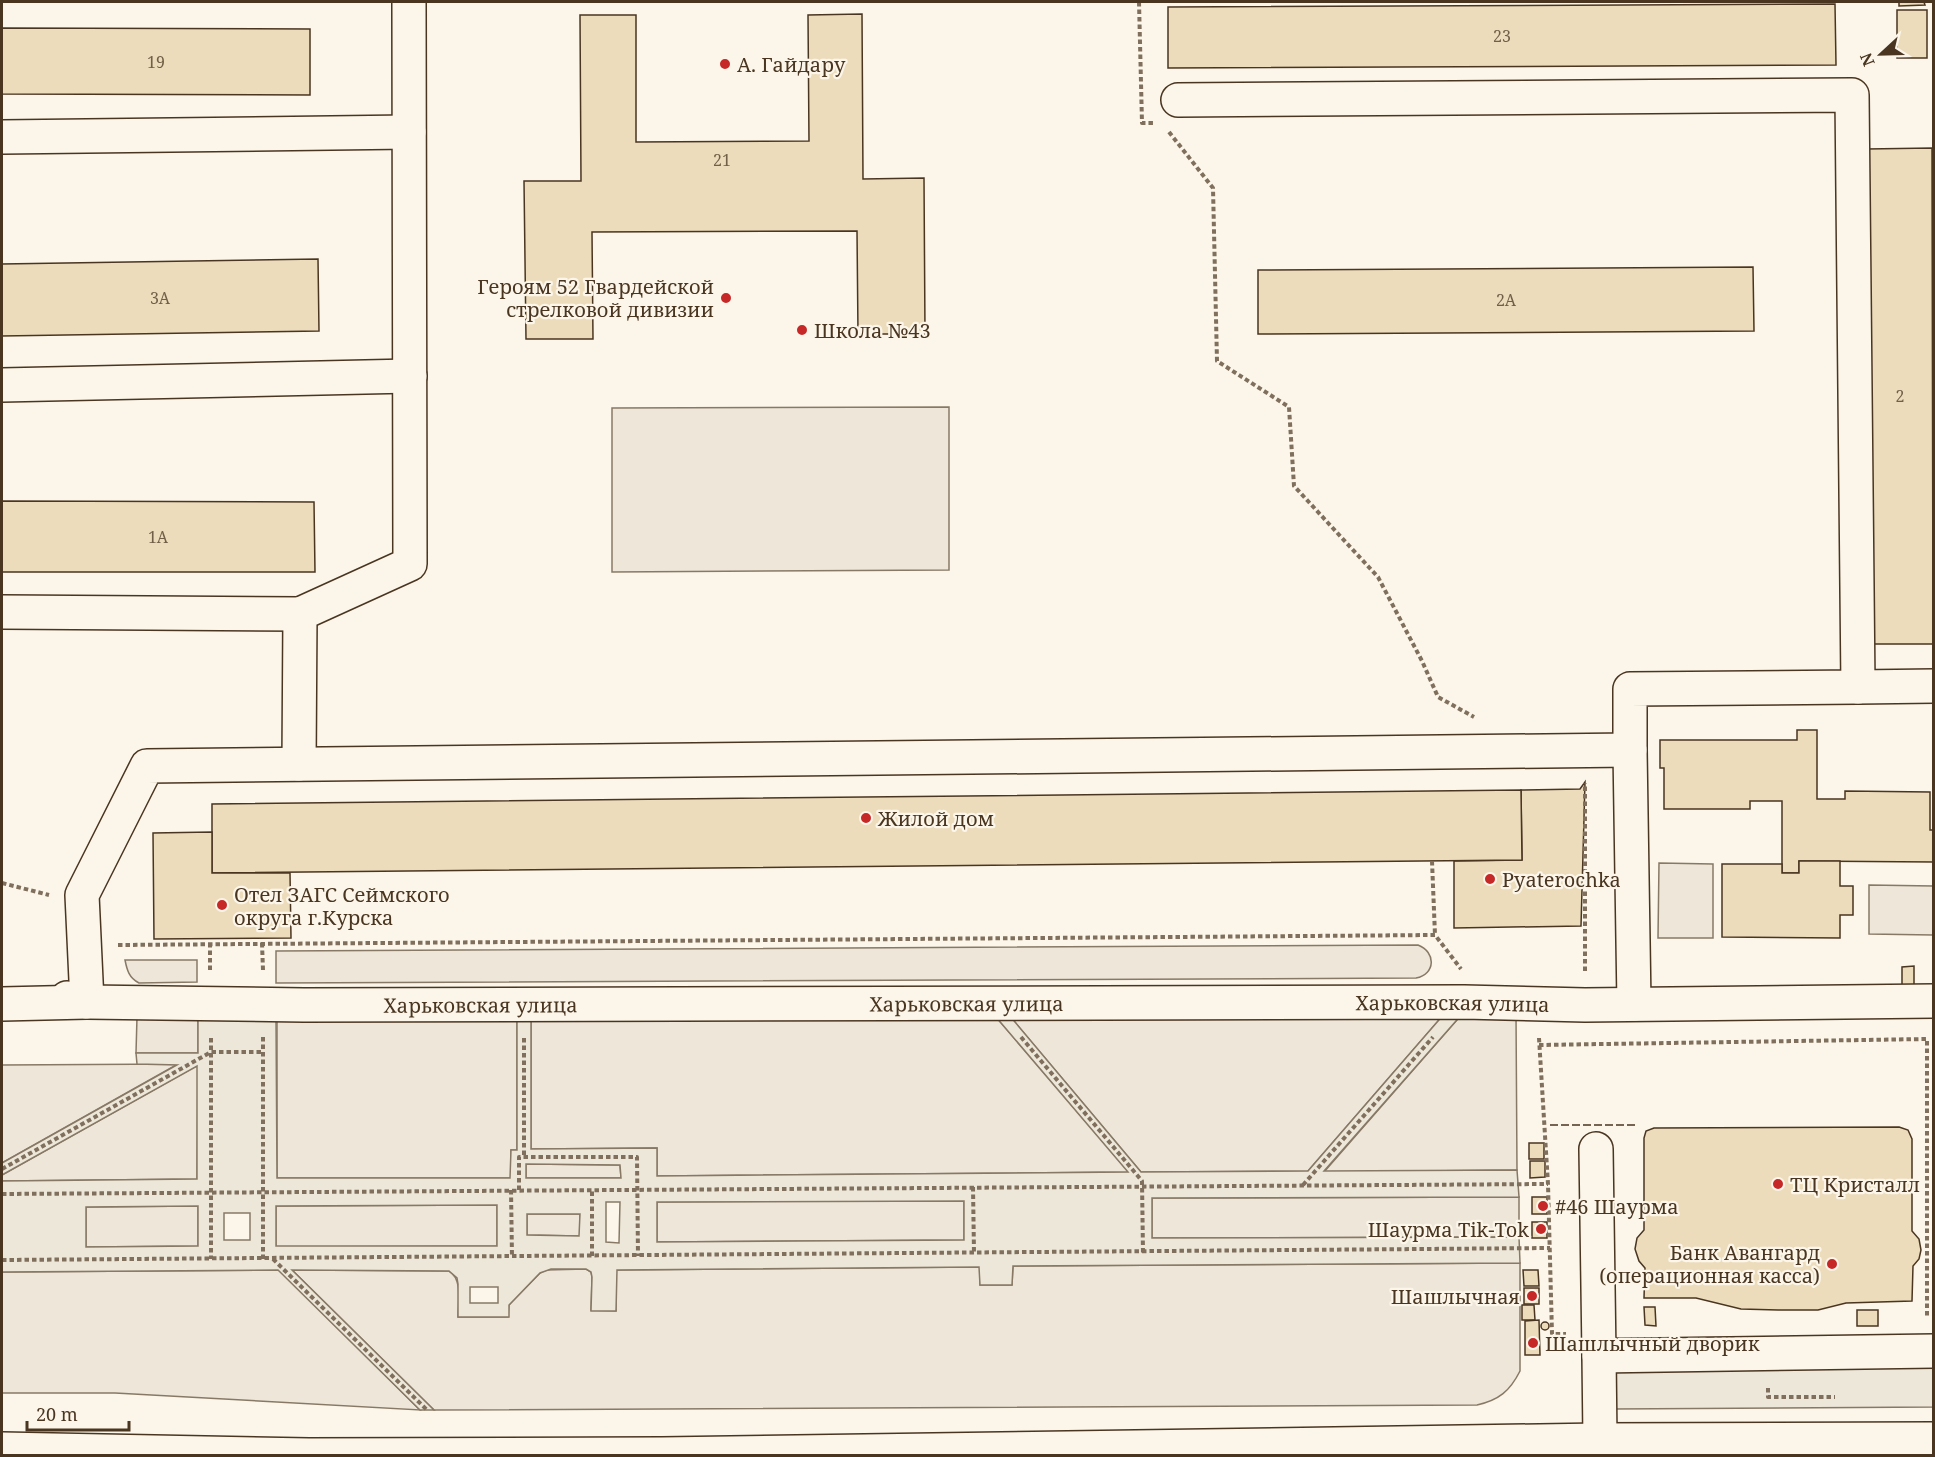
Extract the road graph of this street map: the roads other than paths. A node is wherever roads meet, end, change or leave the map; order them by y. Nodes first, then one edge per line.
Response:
1 (409, 2) edge
2 (1178, 100) dead end
3 (409, 132) junction
4 (2, 136) edge
5 (410, 376) junction
6 (2, 385) edge
7 (2, 612) edge
8 (300, 614) junction
9 (1934, 686) edge
10 (1857, 687) junction
11 (1630, 750) junction
12 (299, 764) junction
13 (2, 987) edge
14 (1934, 1001) edge
15 (87, 1002) junction
16 (2, 1004) edge
17 (1634, 1004) junction
18 (1596, 1149) dead end
19 (1599, 1345) junction
20 (1934, 1351) edge
21 (1934, 1438) edge
22 (1600, 1440) junction
23 (2, 1449) edge
24 (310, 1455) edge
25 (658, 1455) edge

1 - 3 street
2 - 10 street
3 - 4 street
3 - 5 street
5 - 6 street
5 - 8 street
7 - 8 street
8 - 12 street
9 - 10 street
10 - 11 street
11 - 12 street
11 - 17 street
12 - 15 street
13 - 15 street, Харьковская улица
14 - 17 street, Харьковская улица
15 - 16 street
15 - 17 street, Харьковская улица
18 - 19 street
19 - 20 street
19 - 22 street
21 - 22 street
22 - 25 street
23 - 24 street
24 - 25 street

